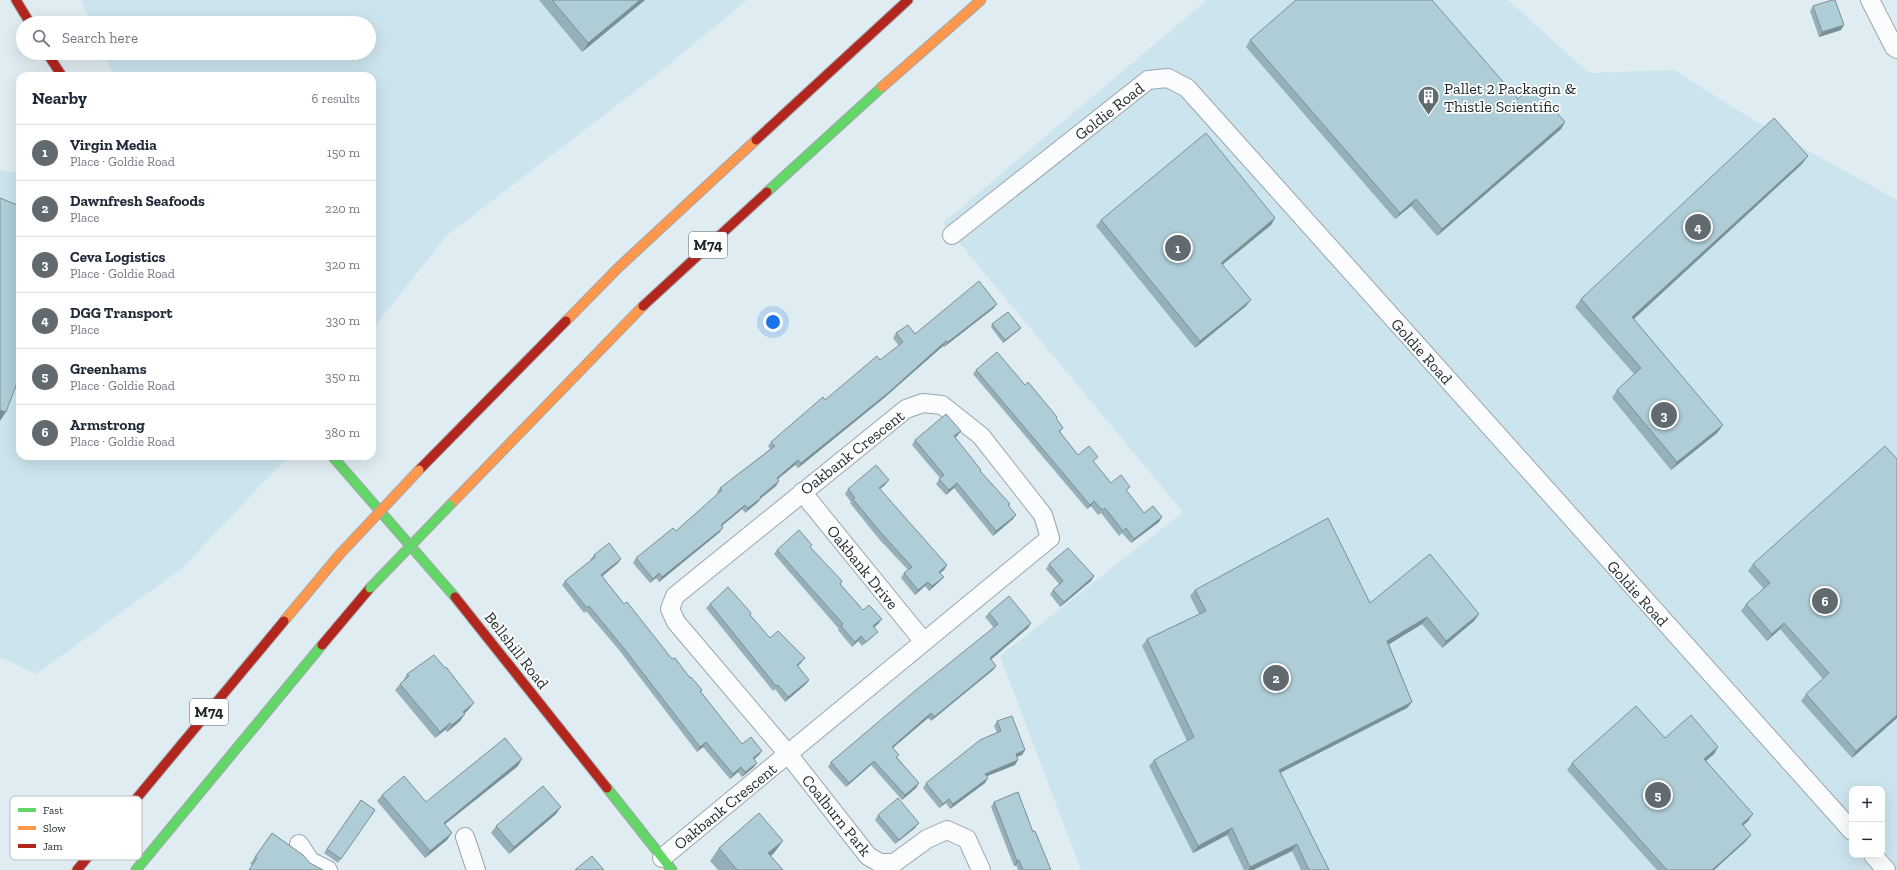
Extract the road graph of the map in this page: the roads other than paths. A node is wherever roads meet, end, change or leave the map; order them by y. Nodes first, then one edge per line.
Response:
1 (16, 0) edge
2 (908, 0) edge
3 (982, 0) edge
4 (1870, 0) edge
5 (26, 16) edge
6 (1897, 49) edge
7 (52, 60) edge
8 (60, 72) edge
9 (952, 235) dead end
10 (336, 460) edge
11 (802, 492) junction
12 (924, 642) junction
13 (788, 754) junction
14 (139, 796) edge
15 (1849, 829) edge
16 (465, 837) dead end
17 (299, 844) dead end
18 (1876, 858) edge
19 (85, 860) edge
20 (667, 864) edge
21 (77, 870) edge
22 (136, 870) edge
23 (328, 870) edge
24 (476, 870) edge
25 (981, 870) edge
26 (1886, 870) edge

1 - 5 main road
2 - 14 main road, M74, bridge
3 - 22 main road, M74, bridge
4 - 6 street
7 - 8 main road
9 - 15 street, Goldie Road
10 - 20 main road, Bellshill Road
11 - 12 street, Oakbank Drive
11 - 12 street, Oakbank Crescent
11 - 13 street, Oakbank Crescent
12 - 13 street, Oakbank Crescent
13 - 20 street, Oakbank Crescent
13 - 25 street, Coalburn Park
16 - 24 street
17 - 23 street
18 - 26 street
19 - 21 main road, M74, bridge

